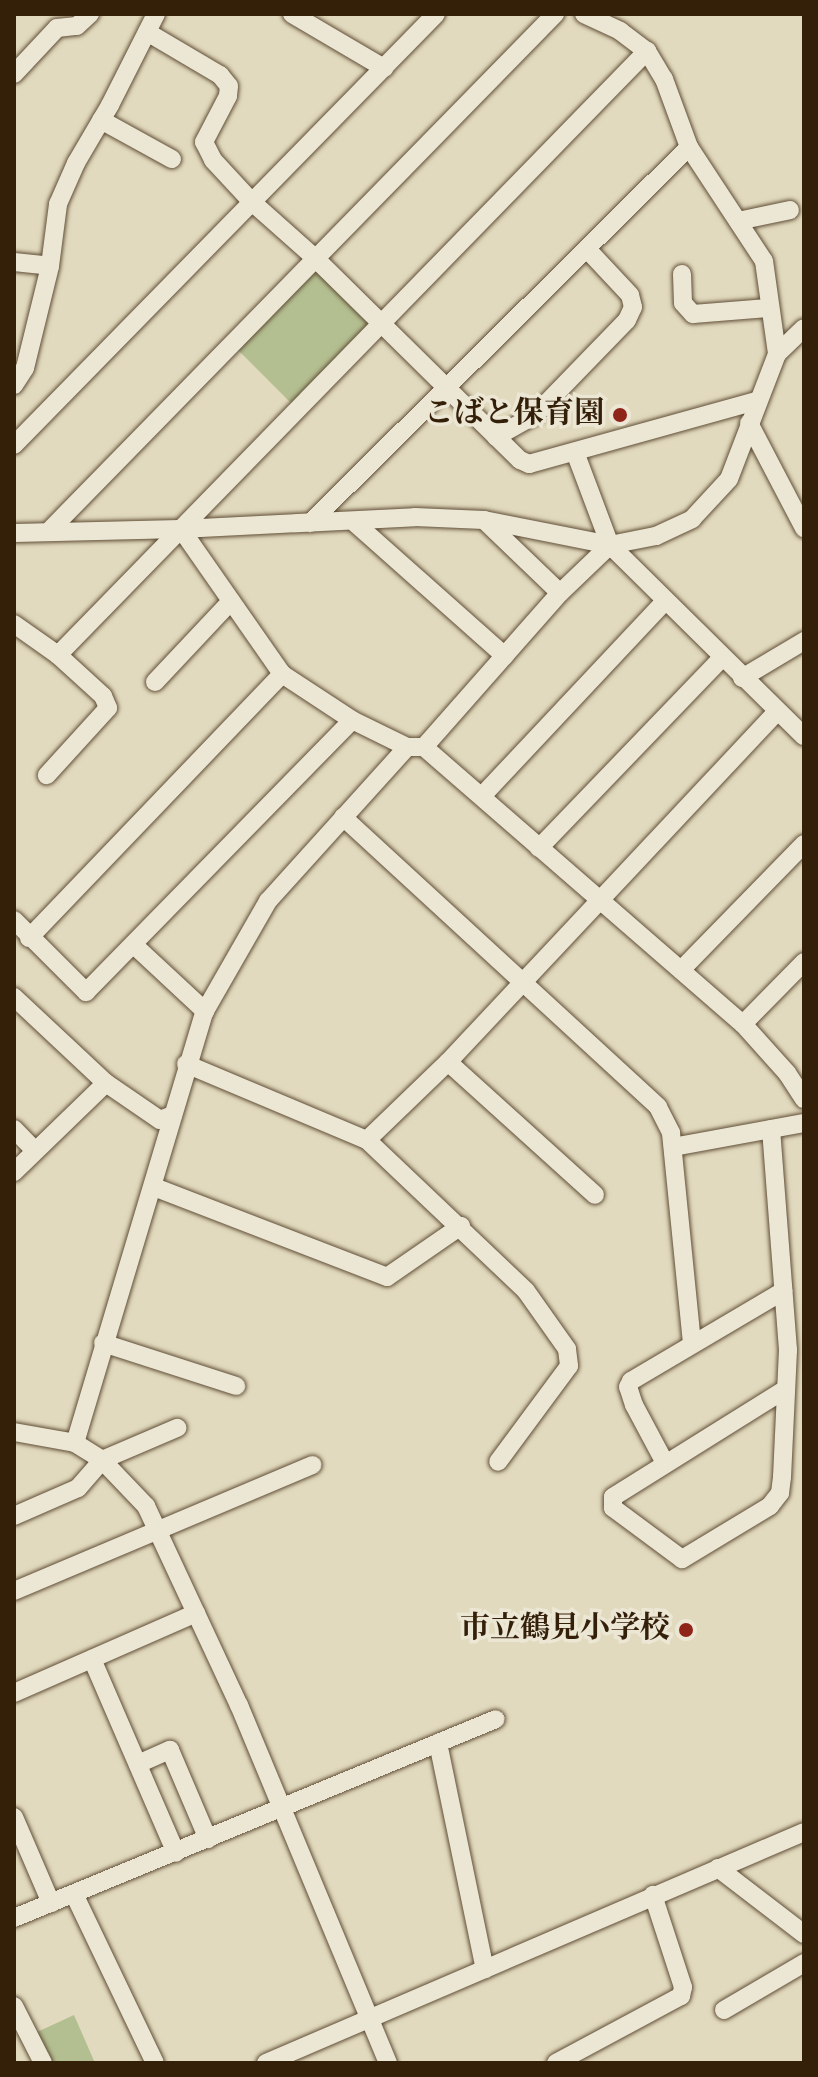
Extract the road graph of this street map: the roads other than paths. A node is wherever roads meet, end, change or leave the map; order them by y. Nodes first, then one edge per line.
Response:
1 (90, 14) edge
2 (156, 14) edge
3 (292, 14) edge
4 (436, 14) edge
5 (555, 14) edge
6 (584, 14) edge
7 (147, 32) junction
8 (647, 51) junction
9 (384, 68) junction
10 (14, 74) edge
11 (101, 120) junction
12 (689, 147) junction
13 (172, 159) dead end
14 (252, 202) junction
15 (790, 210) dead end
16 (738, 221) junction
17 (587, 249) junction
18 (314, 257) junction
19 (14, 262) edge
20 (50, 266) junction
21 (682, 274) dead end
22 (768, 308) junction
23 (382, 323) junction
24 (804, 328) edge
25 (777, 354) junction
26 (19, 367) edge
27 (14, 385) edge
28 (445, 389) junction
29 (756, 401) junction
30 (749, 423) junction
31 (496, 437) junction
32 (14, 445) edge
33 (575, 452) junction
34 (484, 520) junction
35 (310, 523) junction
36 (355, 523) junction
37 (804, 528) edge
38 (51, 529) junction
39 (181, 529) junction
40 (14, 533) edge
41 (610, 545) junction
42 (560, 593) junction
43 (231, 601) junction
44 (665, 601) junction
45 (14, 624) edge
46 (804, 641) edge
47 (58, 655) junction
48 (505, 656) junction
49 (722, 658) junction
50 (282, 674) junction
51 (742, 678) junction
52 (155, 682) dead end
53 (777, 712) junction
54 (352, 720) junction
55 (803, 734) edge
56 (415, 747) junction
57 (47, 775) dead end
58 (482, 796) junction
59 (343, 817) junction
60 (804, 844) edge
61 (539, 848) junction
62 (600, 900) junction
63 (14, 920) edge
64 (29, 938) junction
65 (135, 946) junction
66 (804, 962) edge
67 (681, 970) junction
68 (524, 981) junction
69 (14, 997) edge
70 (205, 1011) junction
71 (743, 1024) junction
72 (448, 1062) junction
73 (186, 1064) junction
74 (796, 1069) edge
75 (106, 1083) junction
76 (804, 1099) edge
77 (173, 1115) junction
78 (804, 1123) edge
79 (14, 1129) edge
80 (771, 1129) junction
81 (367, 1140) junction
82 (673, 1147) junction
83 (35, 1151) junction
84 (14, 1172) edge
85 (154, 1187) junction
86 (595, 1195) dead end
87 (461, 1226) junction
88 (783, 1291) junction
89 (692, 1342) junction
90 (103, 1343) junction
91 (796, 1350) edge
92 (236, 1386) dead end
93 (786, 1389) junction
94 (177, 1428) dead end
95 (14, 1432) edge
96 (75, 1443) junction
97 (102, 1460) junction
98 (498, 1462) dead end
99 (665, 1463) junction
100 (312, 1465) dead end
101 (14, 1516) edge
102 (157, 1530) junction
103 (14, 1591) edge
104 (196, 1613) junction
105 (92, 1659) junction
106 (14, 1693) edge
107 (496, 1719) dead end
108 (438, 1743) junction
109 (138, 1764) junction
110 (281, 1810) junction
111 (14, 1817) edge
112 (804, 1832) edge
113 (208, 1839) junction
114 (176, 1853) junction
115 (718, 1868) junction
116 (74, 1894) junction
117 (653, 1895) junction
118 (51, 1903) junction
119 (14, 1918) edge
120 (804, 1934) edge
121 (804, 1963) edge
122 (485, 1969) junction
123 (14, 2006) edge
124 (724, 2010) dead end
125 (369, 2020) junction
126 (43, 2063) edge
127 (155, 2063) edge
128 (266, 2063) edge
129 (388, 2063) edge
130 (556, 2063) edge

1 - 10 street
2 - 7 street
3 - 9 street
4 - 9 street
5 - 18 street
6 - 8 street
7 - 11 street
7 - 14 street
8 - 12 street
8 - 23 street
9 - 14 street
11 - 13 street
11 - 20 street
12 - 16 street
12 - 17 street
14 - 18 street
14 - 32 street
15 - 16 street
16 - 22 street
17 - 28 street
17 - 31 street
18 - 23 street
18 - 38 street
19 - 20 street
20 - 26 street
21 - 22 street
22 - 25 street
23 - 28 street
23 - 39 street
24 - 25 street
25 - 29 street
26 - 27 street
28 - 31 street
28 - 35 street
29 - 30 street
29 - 33 street
30 - 37 street
30 - 41 street
31 - 33 street
33 - 41 street
34 - 36 street
34 - 41 street
34 - 42 street
35 - 36 street
35 - 39 street
36 - 48 street
38 - 39 street
38 - 40 street
39 - 43 street
39 - 47 street
41 - 42 street
41 - 44 street
42 - 48 street
43 - 50 street
43 - 52 street
44 - 49 street
44 - 58 street
45 - 47 street
46 - 51 street
47 - 57 street
48 - 56 street
49 - 51 street
49 - 61 street
50 - 54 street
50 - 64 street
51 - 53 street
53 - 55 street
53 - 62 street
54 - 56 street
54 - 65 street
56 - 58 street
56 - 59 street
58 - 61 street
59 - 68 street
59 - 70 street
60 - 67 street
61 - 62 street
62 - 67 street
62 - 68 street
63 - 64 street
64 - 65 street
65 - 70 street
66 - 71 street
67 - 71 street
68 - 72 street
68 - 82 street
69 - 75 street
70 - 73 street
71 - 74 street
72 - 81 street
72 - 86 street
73 - 77 street
73 - 81 street
74 - 76 street
75 - 77 street
75 - 83 street
77 - 85 street
78 - 80 street
79 - 83 street
80 - 82 street
80 - 88 street
81 - 87 street
82 - 89 street
83 - 84 street
85 - 87 street
85 - 90 street
87 - 98 street
88 - 89 street
88 - 91 street
89 - 99 street
90 - 92 street
90 - 96 street
91 - 93 street
93 - 99 street
93 - 99 street
94 - 97 street
95 - 96 street
96 - 97 street
97 - 101 street
97 - 102 street
100 - 102 street
102 - 103 street
102 - 104 street
104 - 105 street
104 - 110 street
105 - 106 street
105 - 109 street
107 - 108 street
108 - 110 street
108 - 122 street
109 - 113 street
109 - 114 street
110 - 113 street
110 - 125 street
111 - 118 street
112 - 115 street
113 - 114 street
114 - 116 street
115 - 117 street
115 - 120 street
116 - 118 street
116 - 127 street
117 - 122 street
117 - 130 street
118 - 119 street
121 - 124 street
122 - 125 street
123 - 126 street
125 - 128 street
125 - 129 street

